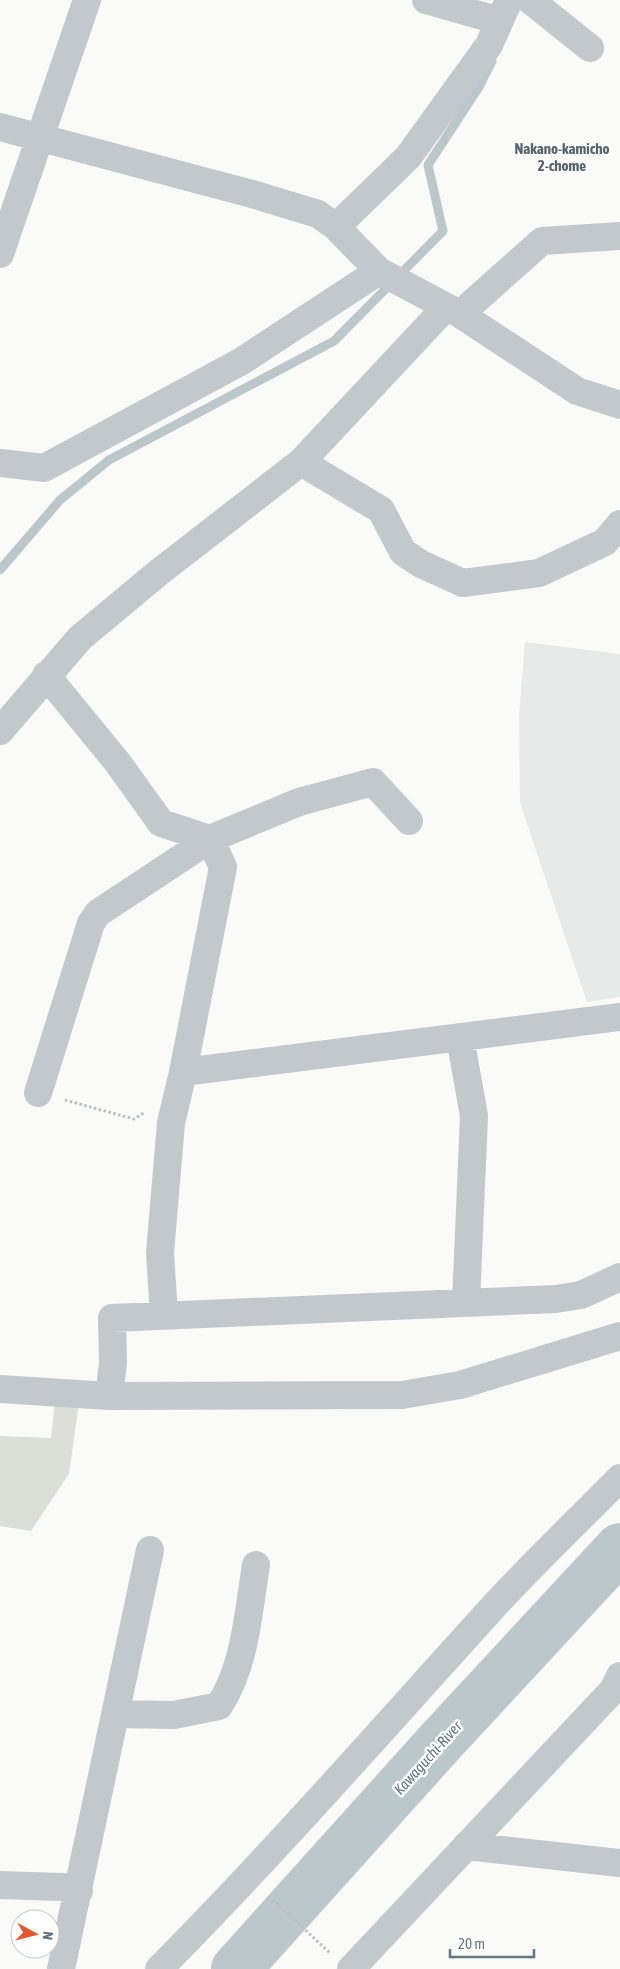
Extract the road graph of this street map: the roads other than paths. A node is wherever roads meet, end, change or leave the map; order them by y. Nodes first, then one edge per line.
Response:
1 (87, 0) edge
2 (426, 0) edge
3 (530, 0) edge
4 (505, 10) edge
5 (590, 48) dead end
6 (0, 127) edge
7 (40, 137) junction
8 (336, 227) junction
9 (620, 236) edge
10 (0, 254) edge
11 (391, 277) junction
12 (453, 311) junction
13 (620, 405) edge
14 (301, 462) junction
15 (0, 463) edge
16 (620, 524) edge
17 (46, 676) junction
18 (0, 730) edge
19 (409, 821) dead end
20 (210, 838) junction
21 (620, 1017) edge
22 (460, 1037) junction
23 (181, 1081) junction
24 (38, 1093) road end
25 (620, 1277) edge
26 (466, 1302) junction
27 (164, 1315) junction
28 (620, 1336) edge
29 (0, 1389) edge
30 (109, 1396) junction
31 (620, 1478) edge
32 (150, 1550) dead end
33 (256, 1565) dead end
34 (620, 1676) edge
35 (116, 1714) junction
36 (466, 1846) junction
37 (620, 1862) edge
38 (0, 1885) edge
39 (79, 1891) junction
40 (341, 1962) edge
41 (61, 1969) edge
42 (159, 1969) edge

1 - 7 street
2 - 4 street
3 - 5 street
4 - 8 street
6 - 7 street
7 - 8 street
7 - 10 street
8 - 11 street
9 - 12 street
11 - 12 street
11 - 15 street
12 - 13 street
12 - 14 street
14 - 16 street
14 - 17 street
17 - 18 street
17 - 20 street
19 - 20 street
20 - 23 street
20 - 24 street
21 - 22 street
22 - 23 street
22 - 26 street
23 - 27 street
25 - 26 street
26 - 27 street
27 - 30 street
28 - 30 street
29 - 30 street
31 - 42 street
32 - 35 street
33 - 35 street
34 - 36 street
35 - 39 street
36 - 37 street
36 - 40 street
38 - 39 street
39 - 41 street

